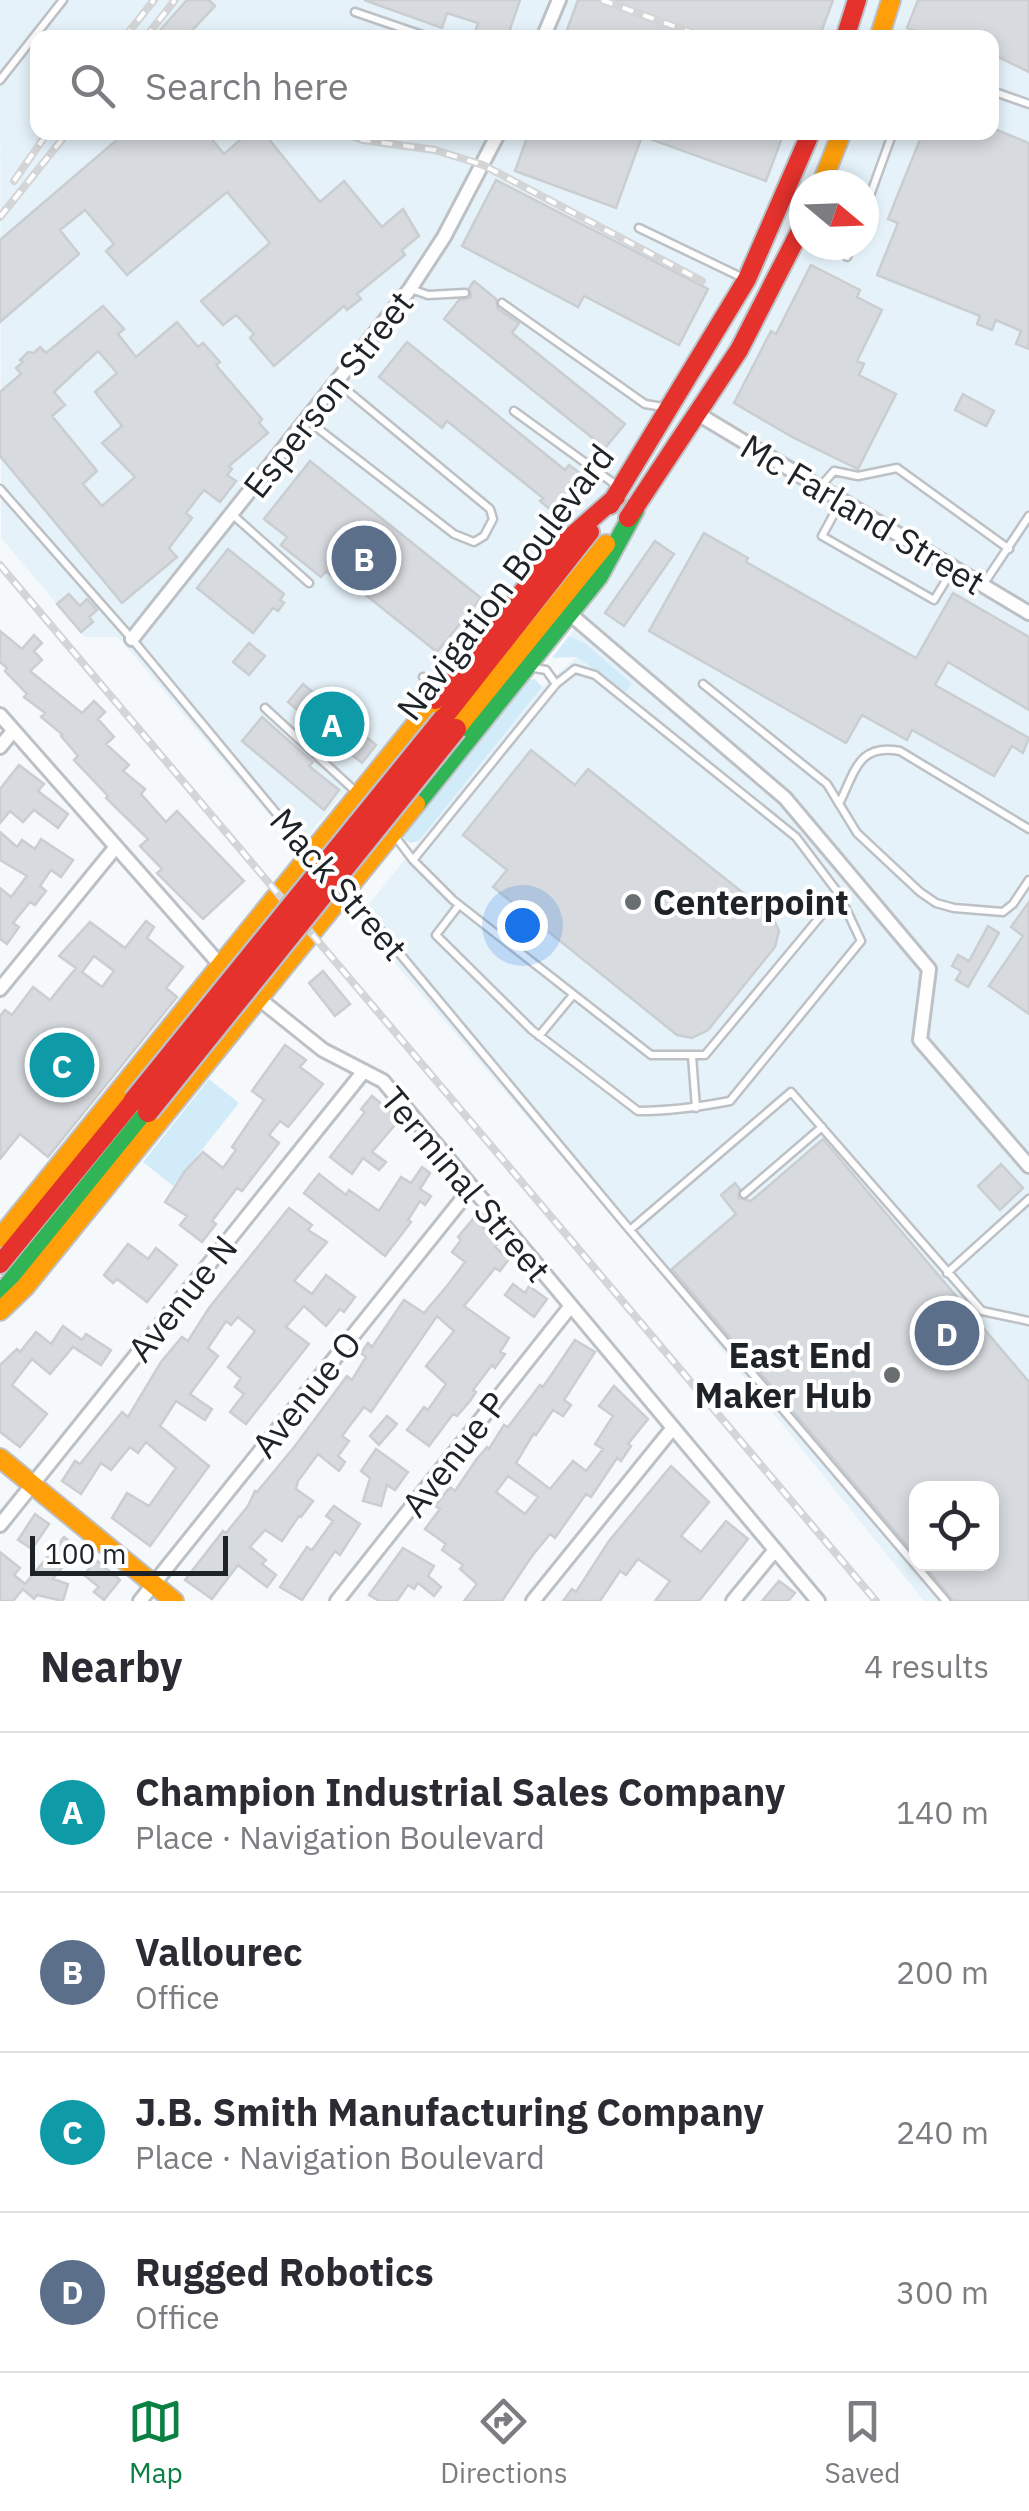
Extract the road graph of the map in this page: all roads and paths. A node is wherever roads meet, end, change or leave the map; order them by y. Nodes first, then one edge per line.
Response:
1 (64, 0) edge
2 (559, 0) edge
3 (857, 0) edge
4 (892, 0) edge
5 (354, 12) dead end
6 (40, 30) edge
7 (407, 30) edge
8 (547, 30) edge
9 (848, 30) edge
10 (882, 30) edge
11 (30, 42) edge
12 (0, 80) edge
13 (999, 93) edge
14 (1029, 104) edge
15 (495, 140) edge
16 (807, 140) edge
17 (839, 140) edge
18 (890, 140) edge
19 (826, 170) edge
20 (879, 171) edge
21 (639, 228) dead end
22 (789, 252) edge
23 (747, 279) junction
24 (410, 288) junction
25 (465, 293) dead end
26 (502, 303) dead end
27 (338, 383) junction
28 (671, 407) junction
29 (514, 411) dead end
30 (698, 414) junction
31 (307, 420) junction
32 (820, 488) junction
33 (0, 489) edge
34 (618, 493) junction
35 (842, 502) junction
36 (635, 510) junction
37 (233, 516) junction
38 (1029, 516) edge
39 (1009, 550) junction
40 (954, 568) junction
41 (309, 583) dead end
42 (983, 585) junction
43 (1029, 612) edge
44 (570, 614) junction
45 (132, 638) junction
46 (528, 666) junction
47 (424, 677) dead end
48 (556, 684) junction
49 (703, 684) dead end
50 (442, 691) junction
51 (265, 708) dead end
52 (0, 715) edge
53 (450, 724) junction
54 (13, 731) junction
55 (0, 747) edge
56 (359, 795) junction
57 (839, 804) junction
58 (1029, 829) edge
59 (393, 834) junction
60 (115, 848) junction
61 (310, 854) junction
62 (413, 860) junction
63 (1029, 880) edge
64 (347, 891) junction
65 (839, 894) junction
66 (460, 905) junction
67 (220, 965) junction
68 (0, 989) edge
69 (574, 995) junction
70 (260, 1000) junction
71 (539, 1036) junction
72 (692, 1056) junction
73 (364, 1071) junction
74 (141, 1106) junction
75 (696, 1108) junction
76 (822, 1127) junction
77 (1029, 1166) edge
78 (472, 1187) junction
79 (744, 1194) dead end
80 (1029, 1199) edge
81 (630, 1230) junction
82 (0, 1238) edge
83 (0, 1264) edge
84 (947, 1272) junction
85 (0, 1296) edge
86 (570, 1307) junction
87 (0, 1311) edge
88 (1029, 1321) edge
89 (672, 1430) junction
90 (0, 1458) edge
91 (32, 1485) junction
92 (0, 1526) edge
93 (775, 1550) junction
94 (146, 1593) edge
95 (174, 1601) edge
96 (337, 1601) edge
97 (533, 1601) edge
98 (733, 1601) edge
99 (818, 1601) edge
100 (946, 1601) edge

1 - 6 lane
2 - 8 street
3 - 9 main road
4 - 10 main road
5 - 7 lane
11 - 12 lane
13 - 14 lane
15 - 24 street, Esperson Street
16 - 23 main road, Navigation Boulevard
17 - 19 main road
18 - 20 lane
21 - 23 lane
22 - 30 main road, Navigation Boulevard
23 - 28 main road, Navigation Boulevard
24 - 25 lane
24 - 27 street, Esperson Street
26 - 28 lane
27 - 31 street, Esperson Street
27 - 31 lane
28 - 30 main road
28 - 34 main road, Navigation Boulevard
29 - 34 lane
30 - 32 street, Mc Farland Street
30 - 36 main road, Navigation Boulevard
31 - 37 street, Esperson Street
32 - 35 street, Mc Farland Street
32 - 39 lane
33 - 45 lane, Mack Street
34 - 50 main road
34 - 53 main road, Navigation Boulevard
35 - 40 street, Mc Farland Street
35 - 40 lane
36 - 44 main road
36 - 53 main road, Navigation Boulevard
37 - 41 lane
37 - 45 street, Esperson Street
38 - 39 lane
39 - 42 lane
40 - 42 street, Mc Farland Street
42 - 43 street, Mc Farland Street
44 - 46 main road
44 - 77 street
45 - 61 lane, Mack Street
46 - 48 lane
46 - 59 main road
47 - 50 lane
48 - 62 lane
48 - 65 lane
49 - 57 lane
50 - 56 main road
51 - 56 lane
52 - 54 street, Terminal Street
53 - 74 main road, Navigation Boulevard, bridge
54 - 55 street
54 - 60 street, Terminal Street
56 - 61 main road
57 - 58 lane
57 - 63 lane
59 - 62 lane
59 - 64 main road
60 - 67 street, Terminal Street
60 - 68 street
61 - 64 lane, Mack Street
61 - 67 main road
62 - 66 lane
64 - 70 main road
64 - 81 lane, Mack Street
65 - 72 lane
65 - 75 lane
66 - 69 lane
66 - 71 lane
67 - 70 street, Terminal Street
67 - 82 main road
69 - 71 lane
69 - 72 lane
70 - 73 street, Terminal Street
70 - 87 main road
71 - 75 lane
72 - 75 lane
73 - 78 street, Terminal Street
73 - 91 street, Avenue N
74 - 83 main road, Navigation Boulevard
74 - 85 main road, Navigation Boulevard
76 - 79 lane
76 - 81 lane
76 - 84 lane
78 - 86 street, Terminal Street
78 - 94 street, Avenue O
80 - 84 lane
81 - 100 lane, Mack Street
84 - 88 lane
86 - 89 street, Terminal Street
86 - 96 street, Avenue P
89 - 93 street, Terminal Street
89 - 97 street
90 - 91 main road
91 - 92 street, Avenue N
91 - 94 main road
93 - 98 street
93 - 99 street, Terminal Street
94 - 95 main road

